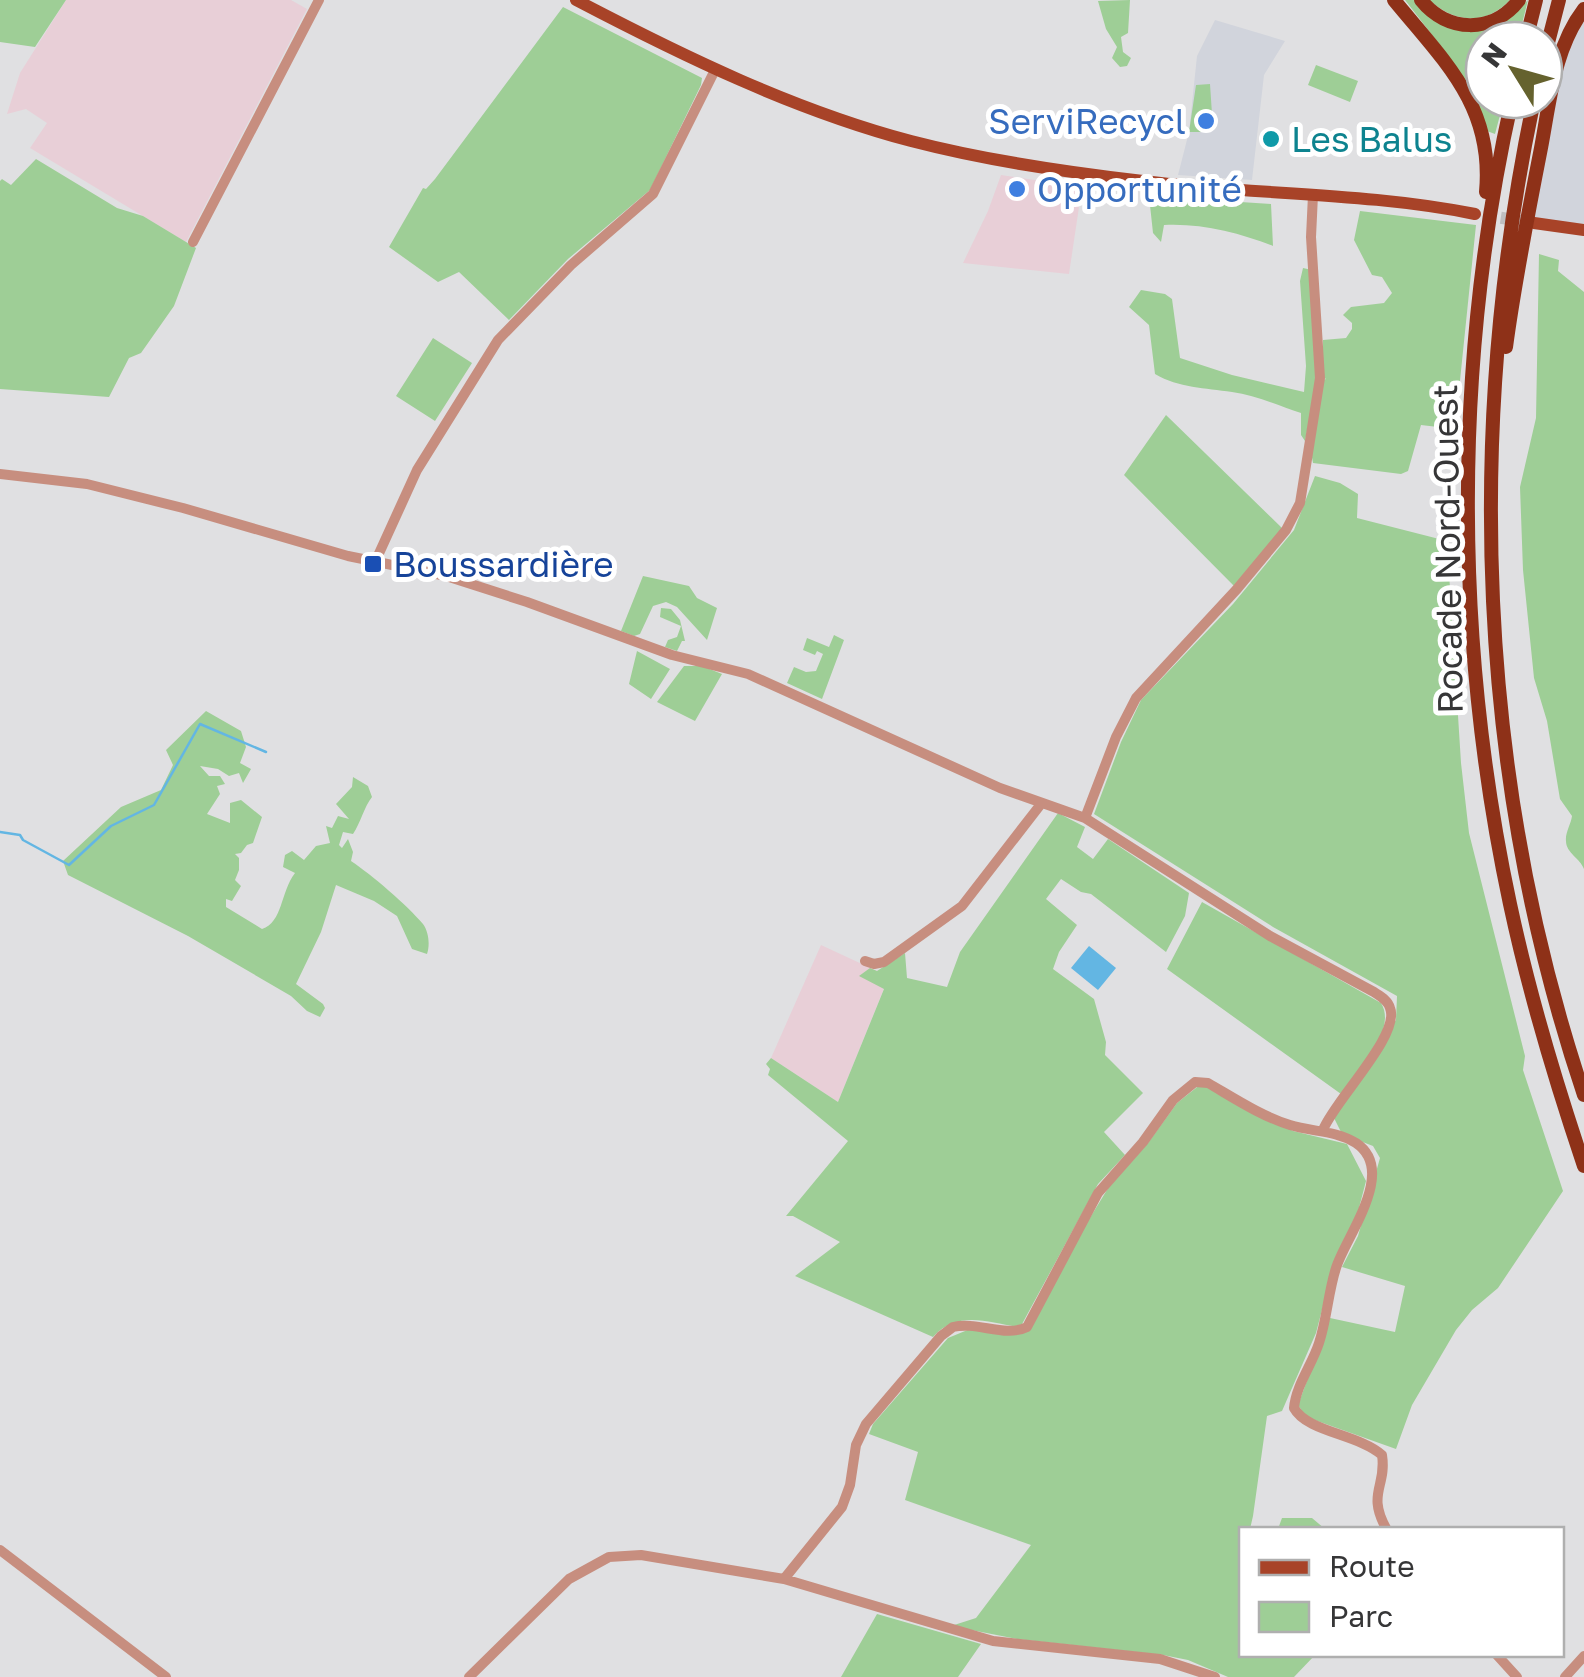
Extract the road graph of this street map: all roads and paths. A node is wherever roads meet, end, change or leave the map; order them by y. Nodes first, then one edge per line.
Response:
1 (319, 0) edge
2 (576, 0) edge
3 (1394, 0) edge
4 (1421, 0) edge
5 (1519, 0) edge
6 (1584, 9) edge
7 (715, 70) junction
8 (1508, 120) edge
9 (1531, 120) edge
10 (1313, 195) junction
11 (1475, 214) tunnel mouth
12 (1534, 223) tunnel mouth
13 (1584, 230) edge
14 (193, 242) dead end
15 (1484, 262) junction
16 (1493, 418) junction
17 (0, 474) edge
18 (376, 560) junction
19 (1041, 804) junction
20 (1084, 818) junction
21 (865, 961) dead end
22 (1584, 1095) edge
23 (1323, 1130) junction
24 (1584, 1166) edge
25 (1386, 1527) edge
26 (0, 1550) edge
27 (784, 1579) junction
28 (1584, 1656) edge
29 (1499, 1657) edge
30 (166, 1677) edge
31 (469, 1677) edge
32 (1214, 1677) edge
33 (1517, 1677) edge
34 (1566, 1677) edge

1 - 14 street
2 - 7 main road
3 - 15 highway
4 - 5 highway
6 - 16 highway
7 - 10 main road
7 - 18 street
8 - 15 highway, Rocade Nord-Ouest
9 - 16 highway, Rocade Nord-Ouest
10 - 11 main road
10 - 20 street
12 - 13 main road
15 - 24 highway, Rocade Nord-Ouest
16 - 22 highway, Rocade Nord-Ouest
17 - 18 street
18 - 19 street
19 - 20 street
19 - 21 street
20 - 23 street
23 - 25 street
23 - 27 street
26 - 30 street
27 - 31 street
27 - 32 street
28 - 34 street
29 - 33 street

